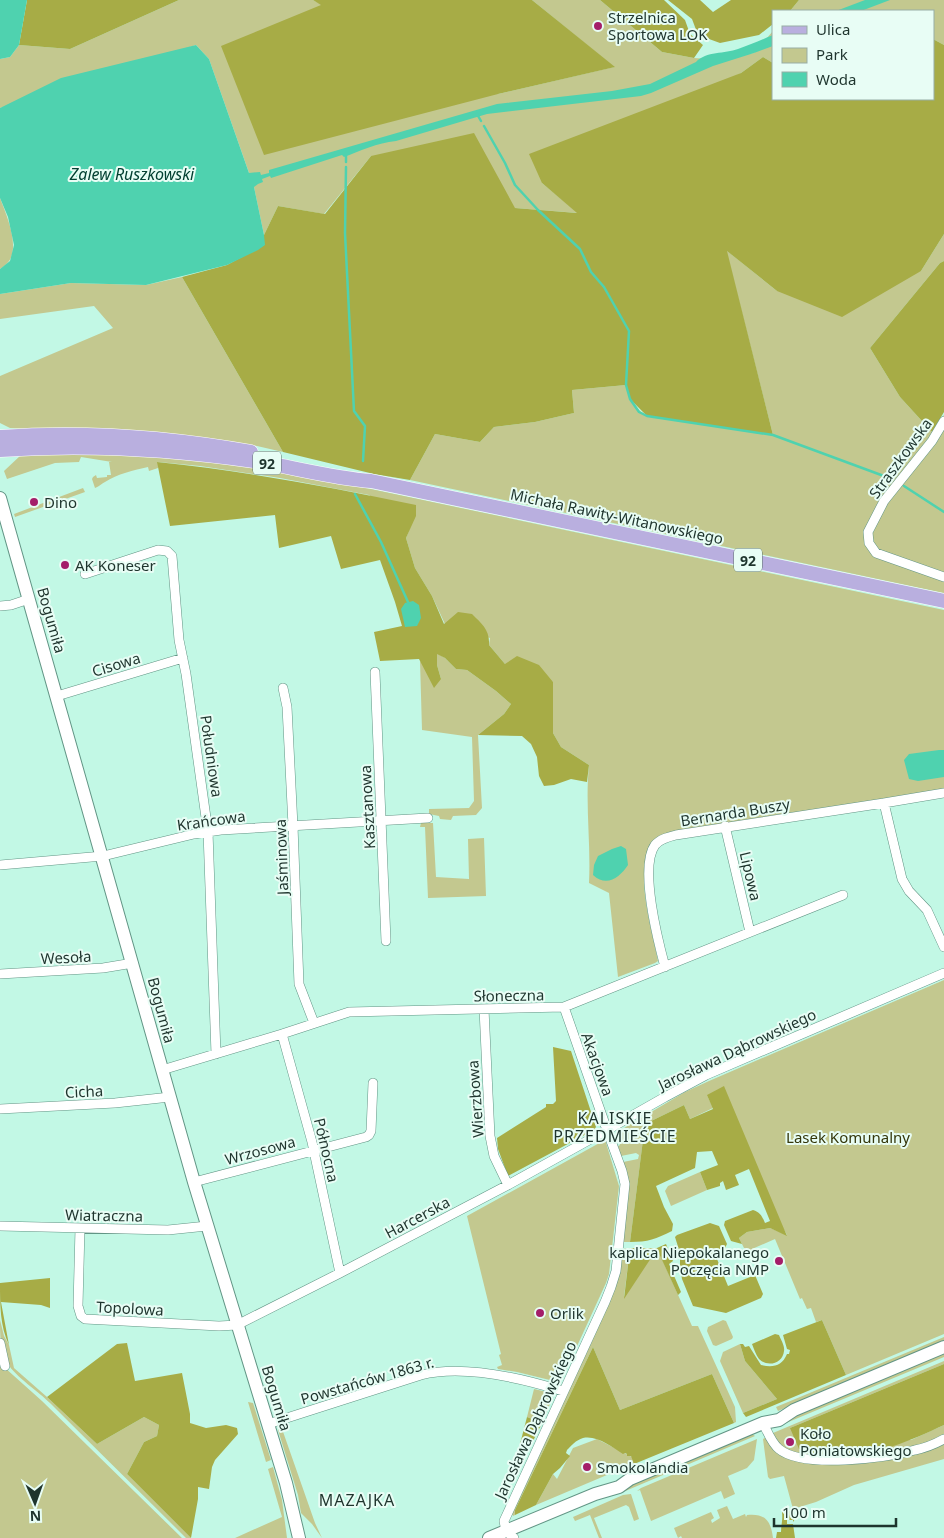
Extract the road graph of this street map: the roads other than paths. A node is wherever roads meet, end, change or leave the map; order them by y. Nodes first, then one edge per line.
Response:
1 (944, 421) edge
2 (0, 437) edge
3 (0, 450) edge
4 (370, 481) junction
5 (0, 498) edge
6 (85, 574) dead end
7 (944, 577) edge
8 (29, 599) junction
9 (944, 602) edge
10 (0, 606) edge
11 (183, 658) junction
12 (375, 672) dead end
13 (283, 688) dead end
14 (57, 696) junction
15 (944, 793) edge
16 (884, 803) junction
17 (428, 818) dead end
18 (381, 821) junction
19 (293, 826) junction
20 (725, 826) junction
21 (208, 832) junction
22 (103, 856) junction
23 (0, 865) edge
24 (843, 895) dead end
25 (750, 932) junction
26 (386, 941) dead end
27 (944, 948) edge
28 (133, 963) junction
29 (666, 966) junction
30 (944, 973) edge
31 (0, 974) edge
32 (564, 1007) junction
33 (484, 1009) junction
34 (314, 1023) junction
35 (282, 1034) junction
36 (216, 1054) junction
37 (162, 1070) junction
38 (373, 1082) dead end
39 (170, 1097) junction
40 (0, 1109) edge
41 (607, 1130) junction
42 (313, 1150) junction
43 (194, 1182) junction
44 (508, 1185) junction
45 (0, 1226) edge
46 (207, 1226) junction
47 (80, 1228) junction
48 (340, 1273) junction
49 (237, 1325) junction
50 (0, 1343) edge
51 (944, 1347) edge
52 (4, 1366) dead end
53 (563, 1391) junction
54 (763, 1423) junction
55 (268, 1424) junction
56 (944, 1439) edge
57 (298, 1535) edge
58 (510, 1535) edge
59 (489, 1538) edge

1 - 7 street, Straszkowska
2 - 4 main road, Michała Rawity-Witanowskiego / 92
3 - 4 main road, Michała Rawity-Witanowskiego / 92
4 - 9 main road, Michała Rawity-Witanowskiego / 92
5 - 8 street, Bogumiła
6 - 11 street, Południowa
8 - 10 street
8 - 14 street, Bogumiła
11 - 14 street, Cisowa
11 - 21 street, Południowa
12 - 18 street, Kasztanowa
13 - 19 street, Jaśminowa
14 - 22 street, Bogumiła
15 - 16 street, Bernarda Buszy
16 - 20 street, Bernarda Buszy
16 - 27 street
17 - 18 street, Krańcowa
18 - 19 street, Krańcowa
18 - 26 street, Kasztanowa
19 - 21 street, Krańcowa
19 - 34 street, Jaśminowa
20 - 25 street, Lipowa
20 - 29 street, Bernarda Buszy
21 - 22 street, Krańcowa
21 - 36 street, Południowa
22 - 23 street, Krańcowa
22 - 28 street, Bogumiła
24 - 25 street, Słoneczna
25 - 29 street, Słoneczna
28 - 31 street, Wesoła
28 - 37 street, Bogumiła
29 - 32 street, Słoneczna
30 - 41 street, Jarosława Dąbrowskiego
32 - 33 street, Słoneczna
32 - 41 street, Akacjowa
33 - 34 street, Słoneczna
33 - 44 street, Wierzbowa
34 - 35 street, Słoneczna
35 - 36 street, Słoneczna
35 - 42 street, Północna
36 - 37 street, Słoneczna
37 - 39 street, Bogumiła
38 - 42 street, Wrzosowa
39 - 40 street, Cicha
39 - 43 street, Bogumiła
41 - 44 street, Harcerska
41 - 53 street, Jarosława Dąbrowskiego
42 - 43 street, Wrzosowa
42 - 48 street, Północna
43 - 46 street, Bogumiła
44 - 48 street, Harcerska
45 - 47 street, Wiatraczna
46 - 47 street, Wiatraczna
46 - 49 street, Bogumiła
47 - 49 street, Topolowa
48 - 49 street, Harcerska
49 - 55 street, Bogumiła
50 - 52 street
51 - 54 street
53 - 55 street, Powstańców 1863 r.
53 - 58 street, Jarosława Dąbrowskiego
54 - 56 street
54 - 58 street
55 - 57 street, Bogumiła
58 - 59 street

